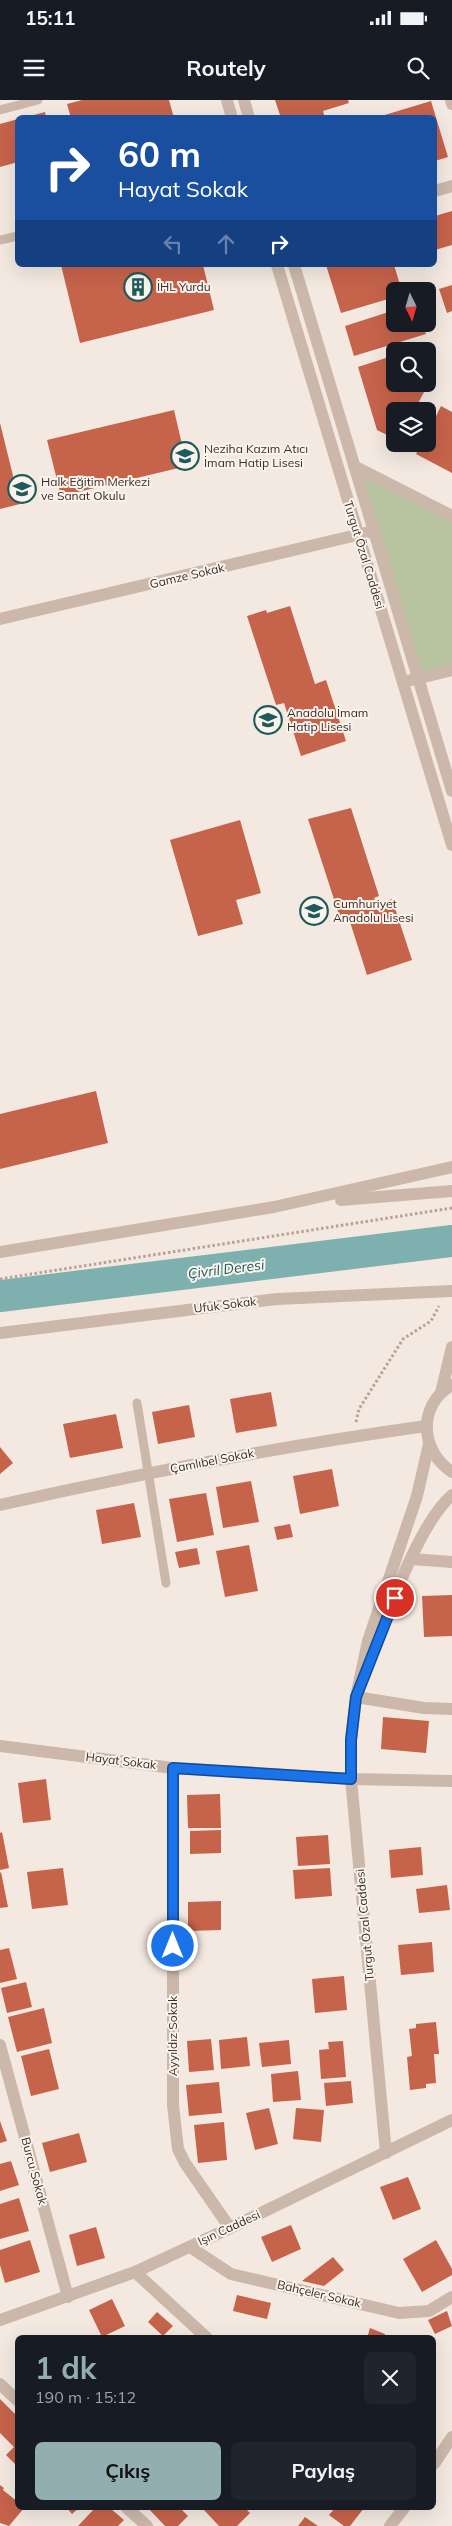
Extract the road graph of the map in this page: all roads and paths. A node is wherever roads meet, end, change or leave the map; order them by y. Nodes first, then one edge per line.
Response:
1 (38, 100) edge
2 (227, 100) edge
3 (244, 100) edge
4 (0, 110) edge
5 (231, 115) edge
6 (248, 115) edge
7 (452, 186) edge
8 (437, 190) edge
9 (15, 237) edge
10 (0, 240) edge
11 (278, 267) edge
12 (295, 267) edge
13 (354, 466) junction
14 (452, 516) edge
15 (374, 531) junction
16 (358, 536) junction
17 (0, 619) edge
18 (452, 670) edge
19 (419, 678) junction
20 (402, 682) junction
21 (452, 791) edge
22 (452, 845) edge
23 (452, 1167) edge
24 (452, 1191) edge
25 (274, 1207) junction
26 (452, 1208) edge
27 (0, 1252) edge
28 (0, 1279) edge
29 (449, 1291) edge
30 (0, 1332) edge
31 (452, 1347) edge
32 (452, 1386) edge
33 (441, 1393) junction
34 (137, 1403) dead end
35 (426, 1426) junction
36 (353, 1436) junction
37 (429, 1444) junction
38 (452, 1472) edge
39 (149, 1473) junction
40 (452, 1494) edge
41 (0, 1505) edge
42 (412, 1559) junction
43 (452, 1562) edge
44 (166, 1583) dead end
45 (356, 1697) junction
46 (452, 1709) edge
47 (0, 1746) edge
48 (173, 1768) junction
49 (351, 1779) junction
50 (452, 1781) edge
51 (0, 2045) edge
52 (452, 2120) edge
53 (386, 2153) junction
54 (230, 2228) junction
55 (190, 2247) junction
56 (135, 2272) junction
57 (68, 2297) junction
58 (452, 2297) edge
59 (0, 2320) edge
60 (204, 2335) edge
61 (0, 2384) edge
62 (15, 2398) edge
63 (452, 2437) edge
64 (436, 2461) edge
65 (130, 2510) edge
66 (146, 2526) edge

1 - 4 lane
2 - 5 street
3 - 6 street
7 - 8 street
9 - 10 lane
11 - 16 street, Turgut Özal Caddesi
12 - 13 street, Turgut Özal Caddesi
13 - 14 street
13 - 15 street, Turgut Özal Caddesi
15 - 16 street, Gamze Sokak
15 - 19 street, Turgut Özal Caddesi
16 - 17 street, Gamze Sokak
16 - 20 street, Turgut Özal Caddesi
18 - 19 street
19 - 20 street
19 - 21 street, Turgut Özal Caddesi
20 - 22 street, Turgut Özal Caddesi
23 - 25 street
24 - 25 street
25 - 27 street
26 - 28 path
29 - 30 street, Ufuk Sokak
29 - 36 path
31 - 33 street
32 - 33 street
33 - 35 street
34 - 39 lane
35 - 36 street, Çamlıbel Sokak
35 - 37 street
36 - 39 street, Çamlıbel Sokak
37 - 38 street
37 - 45 street, Turgut Özal Caddesi
39 - 41 street, Çamlıbel Sokak
39 - 44 lane
40 - 42 street, Turgut Özal Caddesi
42 - 43 street
42 - 45 street, Turgut Özal Caddesi
45 - 46 street
45 - 49 street, Turgut Özal Caddesi
47 - 48 street, Hayat Sokak
48 - 49 street, Hayat Sokak
48 - 54 street, Ayyıldız Sokak
49 - 50 street, Hayat Sokak
49 - 53 street, Turgut Özal Caddesi
51 - 57 street, Burcu Sokak
52 - 53 street, Işın Caddesi
53 - 54 street, Işın Caddesi
54 - 55 street, Işın Caddesi
55 - 56 street, Işın Caddesi
55 - 58 street, Bahçeler Sokak
56 - 57 street, Işın Caddesi
56 - 60 street
57 - 59 street, Işın Caddesi
61 - 62 street
63 - 64 street
65 - 66 street

